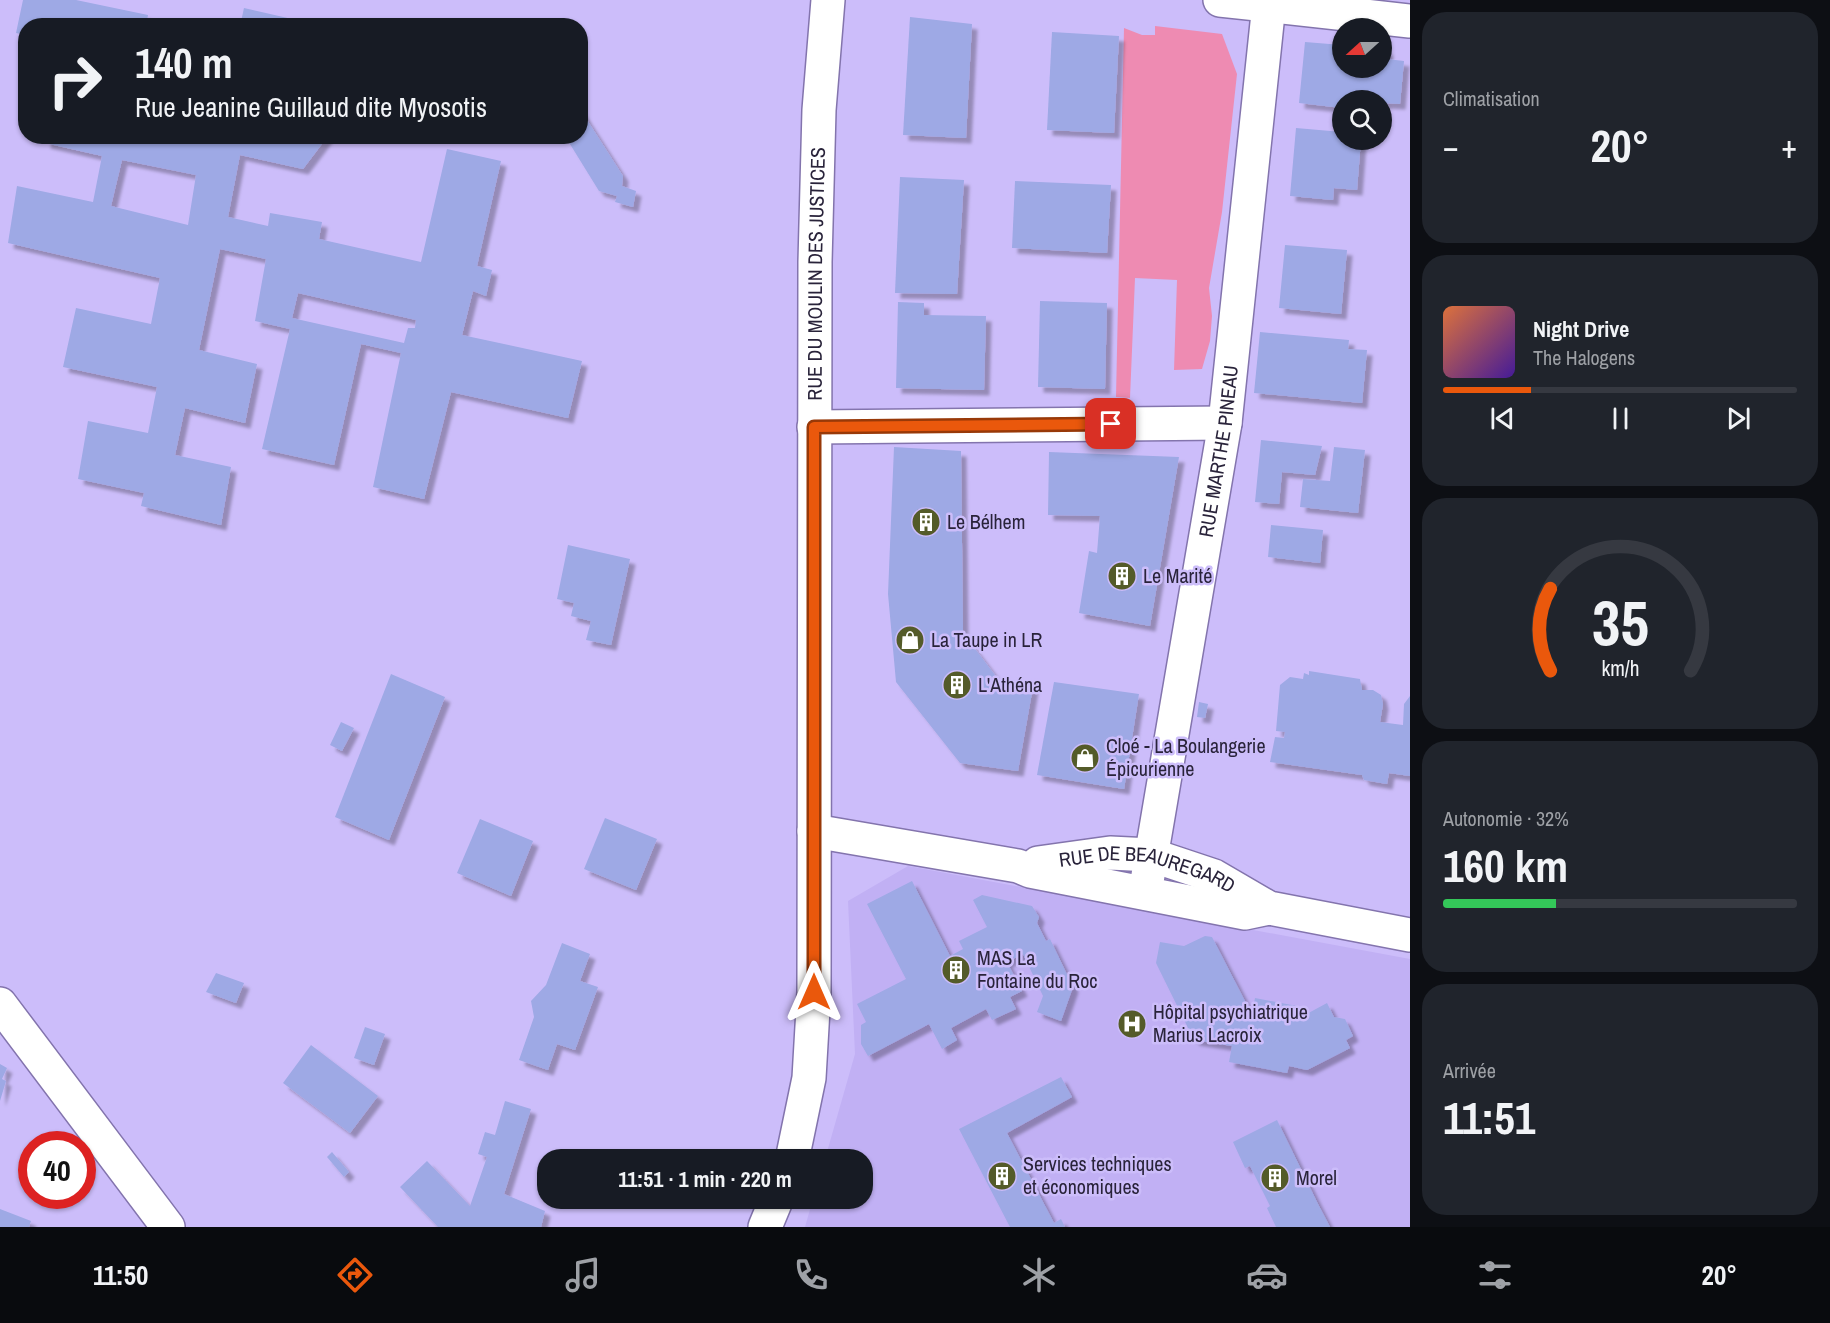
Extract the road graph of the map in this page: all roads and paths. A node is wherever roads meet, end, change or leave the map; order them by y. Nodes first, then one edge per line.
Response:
1 (828, 0) edge
2 (1220, 0) edge
3 (1269, 4) junction
4 (1410, 21) edge
5 (1224, 423) junction
6 (814, 427) junction
7 (814, 831) junction
8 (1151, 855) junction
9 (1018, 866) junction
10 (1145, 893) junction
11 (1269, 908) junction
12 (1410, 935) edge
13 (0, 1004) edge
14 (794, 1149) edge
15 (772, 1209) edge
16 (168, 1227) edge
17 (765, 1227) edge

1 - 6 street, RUE DU MOULIN DES JUSTICES
2 - 3 street
3 - 4 street
3 - 5 street, RUE MARTHE PINEAU
5 - 6 street
5 - 8 street, RUE MARTHE PINEAU
6 - 7 street, RUE DU MOULIN DES JUSTICES
7 - 9 street, RUE DE BEAUREGARD
7 - 14 street, RUE DU MOULIN DES JUSTICES
8 - 9 street, RUE DE BEAUREGARD
8 - 10 street, RUE MARTHE PINEAU
8 - 11 street, RUE DE BEAUREGARD
9 - 10 street, RUE DE BEAUREGARD
10 - 11 street, RUE DE BEAUREGARD
11 - 12 street, RUE DE BEAUREGARD
13 - 16 street
15 - 17 street

